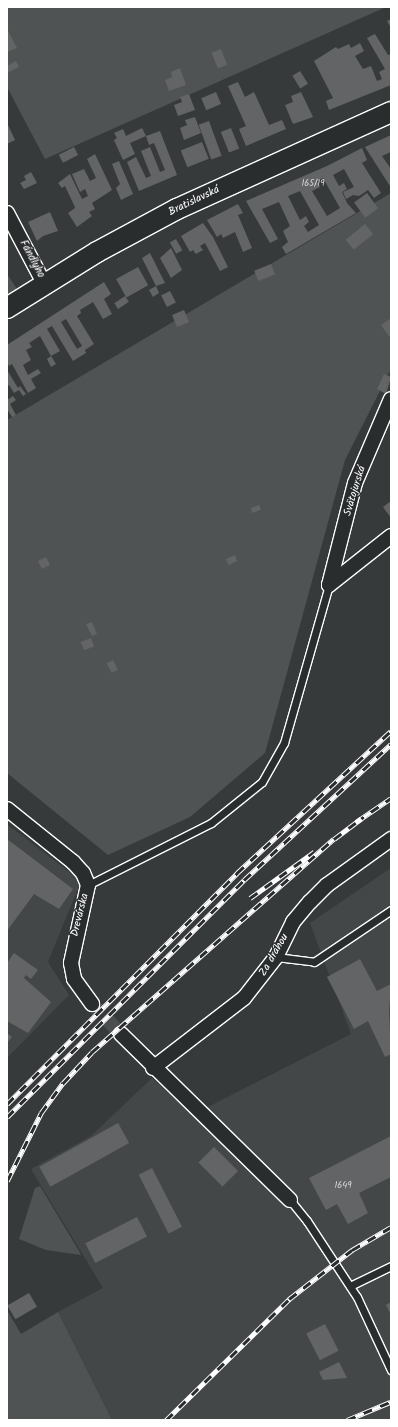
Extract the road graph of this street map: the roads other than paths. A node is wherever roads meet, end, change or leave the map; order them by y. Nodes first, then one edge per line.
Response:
1 (391, 112) edge
2 (7, 213) edge
3 (46, 285) junction
4 (7, 308) edge
5 (391, 399) edge
6 (391, 536) edge
7 (329, 585) junction
8 (7, 809) edge
9 (391, 839) edge
10 (88, 885) junction
11 (391, 910) edge
12 (276, 957) junction
13 (92, 1004) tunnel mouth
14 (121, 1034) tunnel mouth
15 (153, 1068) junction
16 (290, 1200) joint
17 (391, 1266) edge
18 (350, 1286) junction
19 (391, 1370) edge

1 - 3 main road, Bratislavská
2 - 3 street, Fándlyho
3 - 4 main road, Bratislavská
5 - 7 street, Svätojurská
6 - 7 street
7 - 10 lane
8 - 10 street, Drevárska
9 - 12 street, Za dráhou
10 - 13 street, Drevárska
11 - 12 lane
12 - 15 street, Za dráhou
14 - 15 street
15 - 16 street
16 - 18 lane
17 - 18 lane
18 - 19 lane

